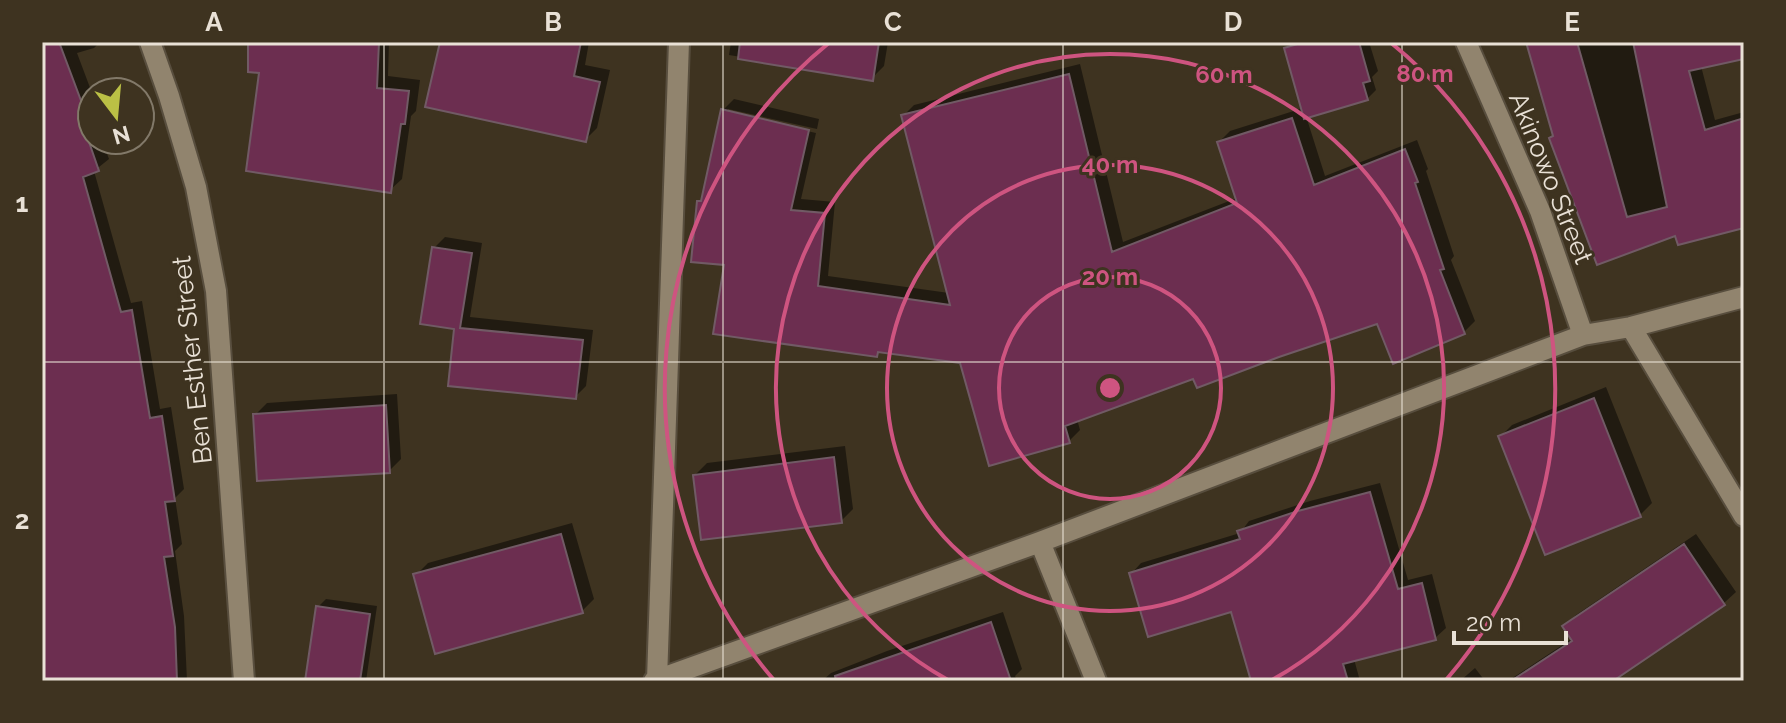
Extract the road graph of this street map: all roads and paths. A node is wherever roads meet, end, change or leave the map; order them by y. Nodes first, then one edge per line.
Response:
1 (150, 42) edge
2 (679, 42) edge
3 (1466, 42) edge
4 (1744, 297) edge
5 (1631, 327) junction
6 (1583, 335) junction
7 (1744, 516) edge
8 (1040, 542) junction
9 (655, 680) edge
10 (244, 681) edge
11 (1096, 681) edge

1 - 10 street, Ben Esther Street
2 - 9 street
3 - 6 street, Akinowo Street
4 - 5 street
5 - 6 street
5 - 7 street
6 - 8 street
8 - 9 street
8 - 11 street

